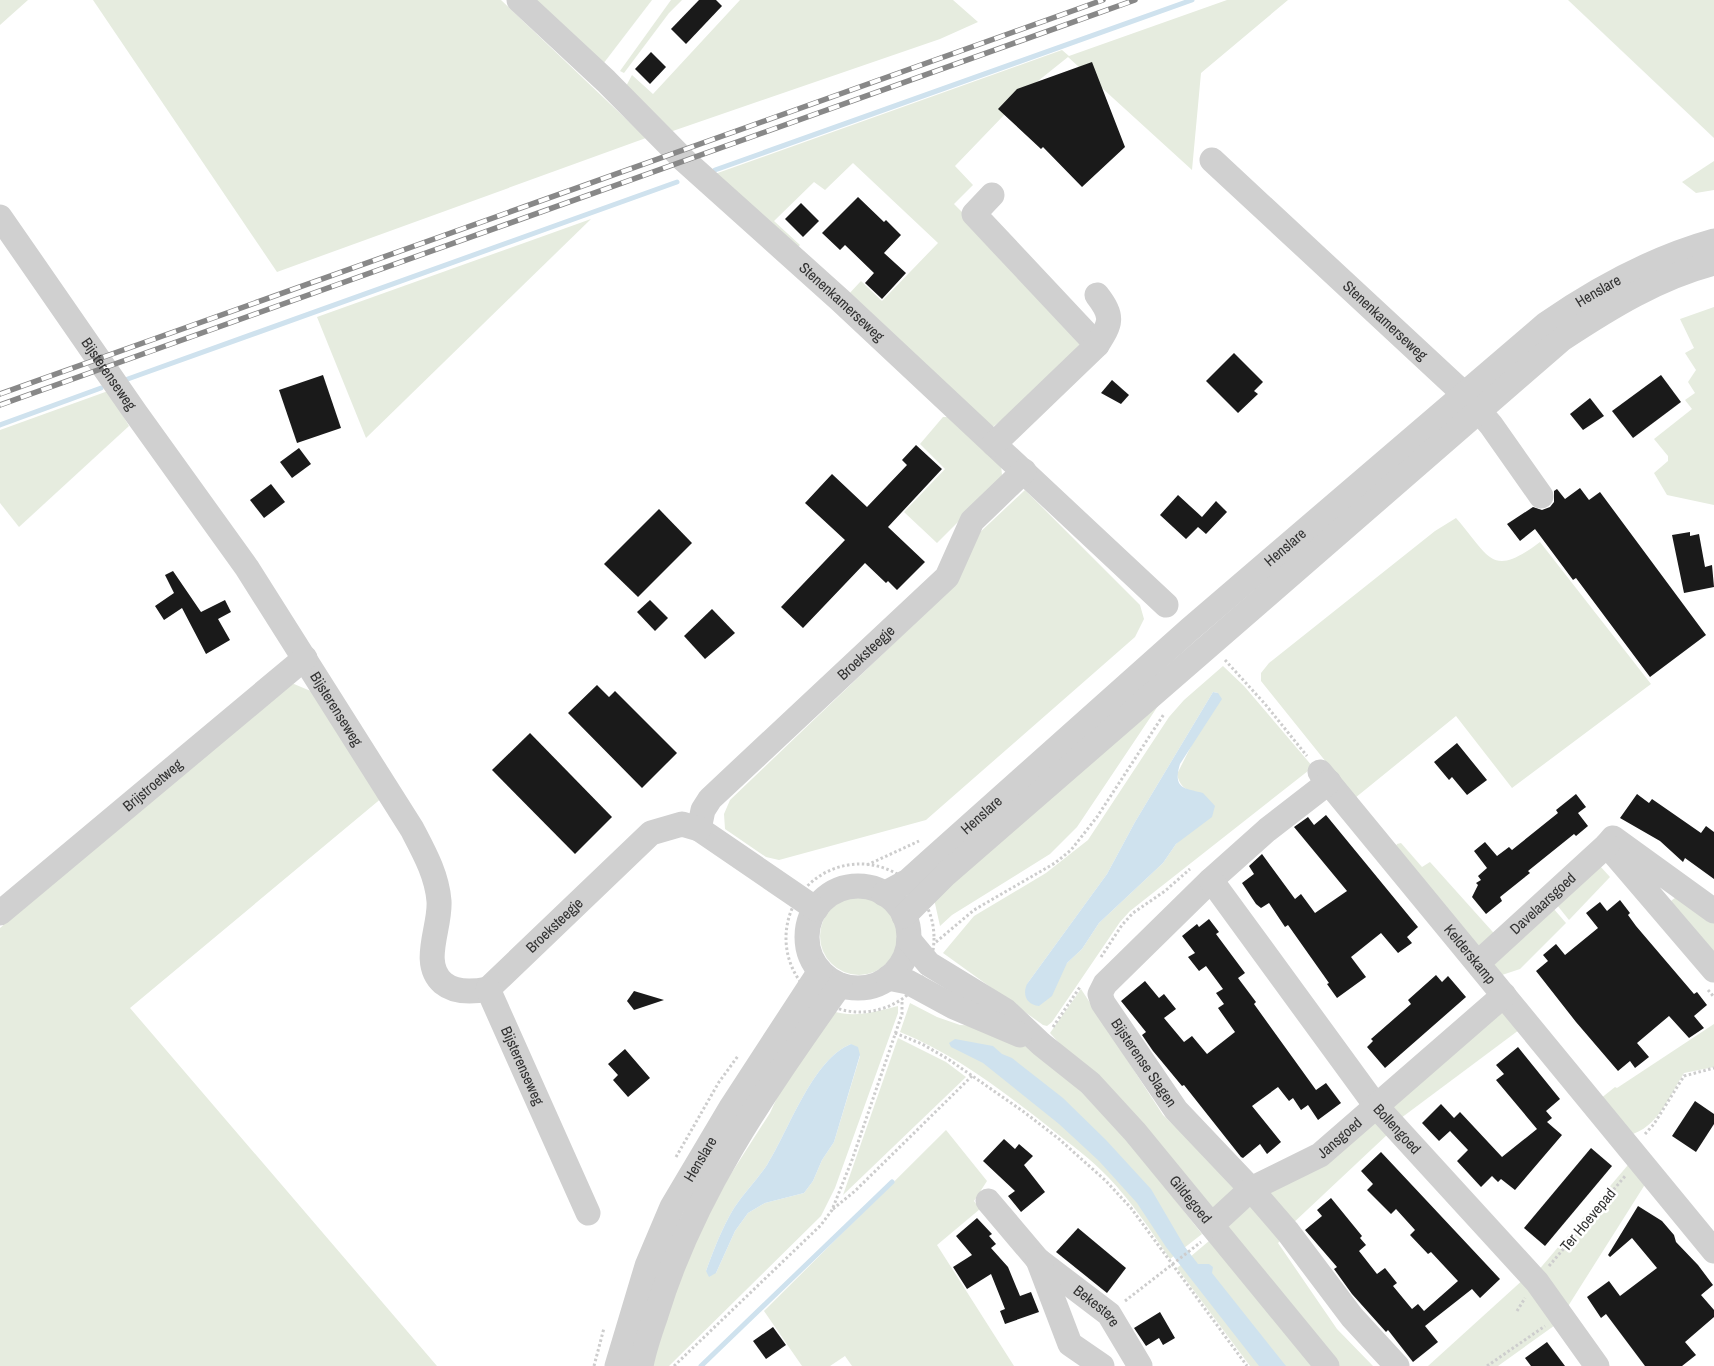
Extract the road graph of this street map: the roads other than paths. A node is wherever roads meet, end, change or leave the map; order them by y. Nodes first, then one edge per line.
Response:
1 (519, 0) edge
2 (1212, 160) dead end
3 (992, 195) dead end
4 (0, 217) edge
5 (1714, 241) edge
6 (1714, 263) edge
7 (1098, 295) dead end
8 (1097, 345) junction
9 (1471, 403) junction
10 (994, 444) junction
11 (1024, 471) junction
12 (1540, 496) dead end
13 (1166, 605) dead end
14 (305, 658) junction
15 (1324, 777) joint
16 (699, 829) junction
17 (1606, 845) junction
18 (1211, 880) junction
19 (915, 888) junction
20 (884, 894) junction
21 (806, 903) junction
22 (1714, 911) edge
23 (0, 914) edge
24 (904, 916) junction
25 (909, 940) junction
26 (1478, 963) junction
27 (1714, 970) edge
28 (888, 978) junction
29 (824, 988) junction
30 (488, 989) junction
31 (1504, 995) junction
32 (1041, 1044) junction
33 (1376, 1106) junction
34 (1251, 1189) junction
35 (988, 1200) dead end
36 (588, 1213) dead end
37 (1206, 1234) junction
38 (1714, 1251) edge
39 (1038, 1260) junction
40 (617, 1366) edge
41 (641, 1366) edge
42 (1102, 1366) edge
43 (1140, 1366) edge
44 (1327, 1366) edge
45 (1397, 1366) edge
46 (1598, 1366) edge

1 - 10 street, Stenenkamerseweg
2 - 9 street, Stenenkamerseweg
3 - 8 street
4 - 14 street, Bijsterenseweg
5 - 9 street, Henslare
6 - 9 street, Henslare
7 - 8 street
8 - 10 street
9 - 12 street, Stenenkamerseweg
9 - 19 street, Henslare
10 - 11 street, Stenenkamerseweg
11 - 13 street, Stenenkamerseweg
11 - 16 street, Broeksteegje
14 - 23 street, Brijstroetweg
14 - 30 street, Bijsterenseweg
15 - 18 street, Bijsterense Slagen
15 - 26 street, Kelderskamp
16 - 21 street, Broeksteegje
16 - 30 street, Broeksteegje
17 - 22 street
17 - 26 street, Davelaarsgoed
17 - 27 street
18 - 33 street, Bollengoed
18 - 34 street, Bijsterense Slagen
19 - 20 street, Henslare
19 - 24 street, Henslare
20 - 21 street
20 - 24 street
21 - 29 street
24 - 25 street
25 - 28 street
25 - 32 street, Gildegoed
26 - 31 street, Kelderskamp
28 - 29 street
28 - 32 street, Gildegoed
29 - 40 street, Henslare
29 - 41 street, Henslare
30 - 36 street, Bijsterenseweg
31 - 33 street, Jansgoed
31 - 38 street, Kelderskamp
32 - 37 street, Gildegoed
33 - 34 street, Jansgoed
33 - 46 street, Bollengoed
34 - 37 street, Jansgoed
34 - 45 street, Bijsterense Slagen
35 - 39 street, Bekestere
37 - 44 street, Gildegoed
39 - 42 street, Bekestere
39 - 43 street, Bekestere

